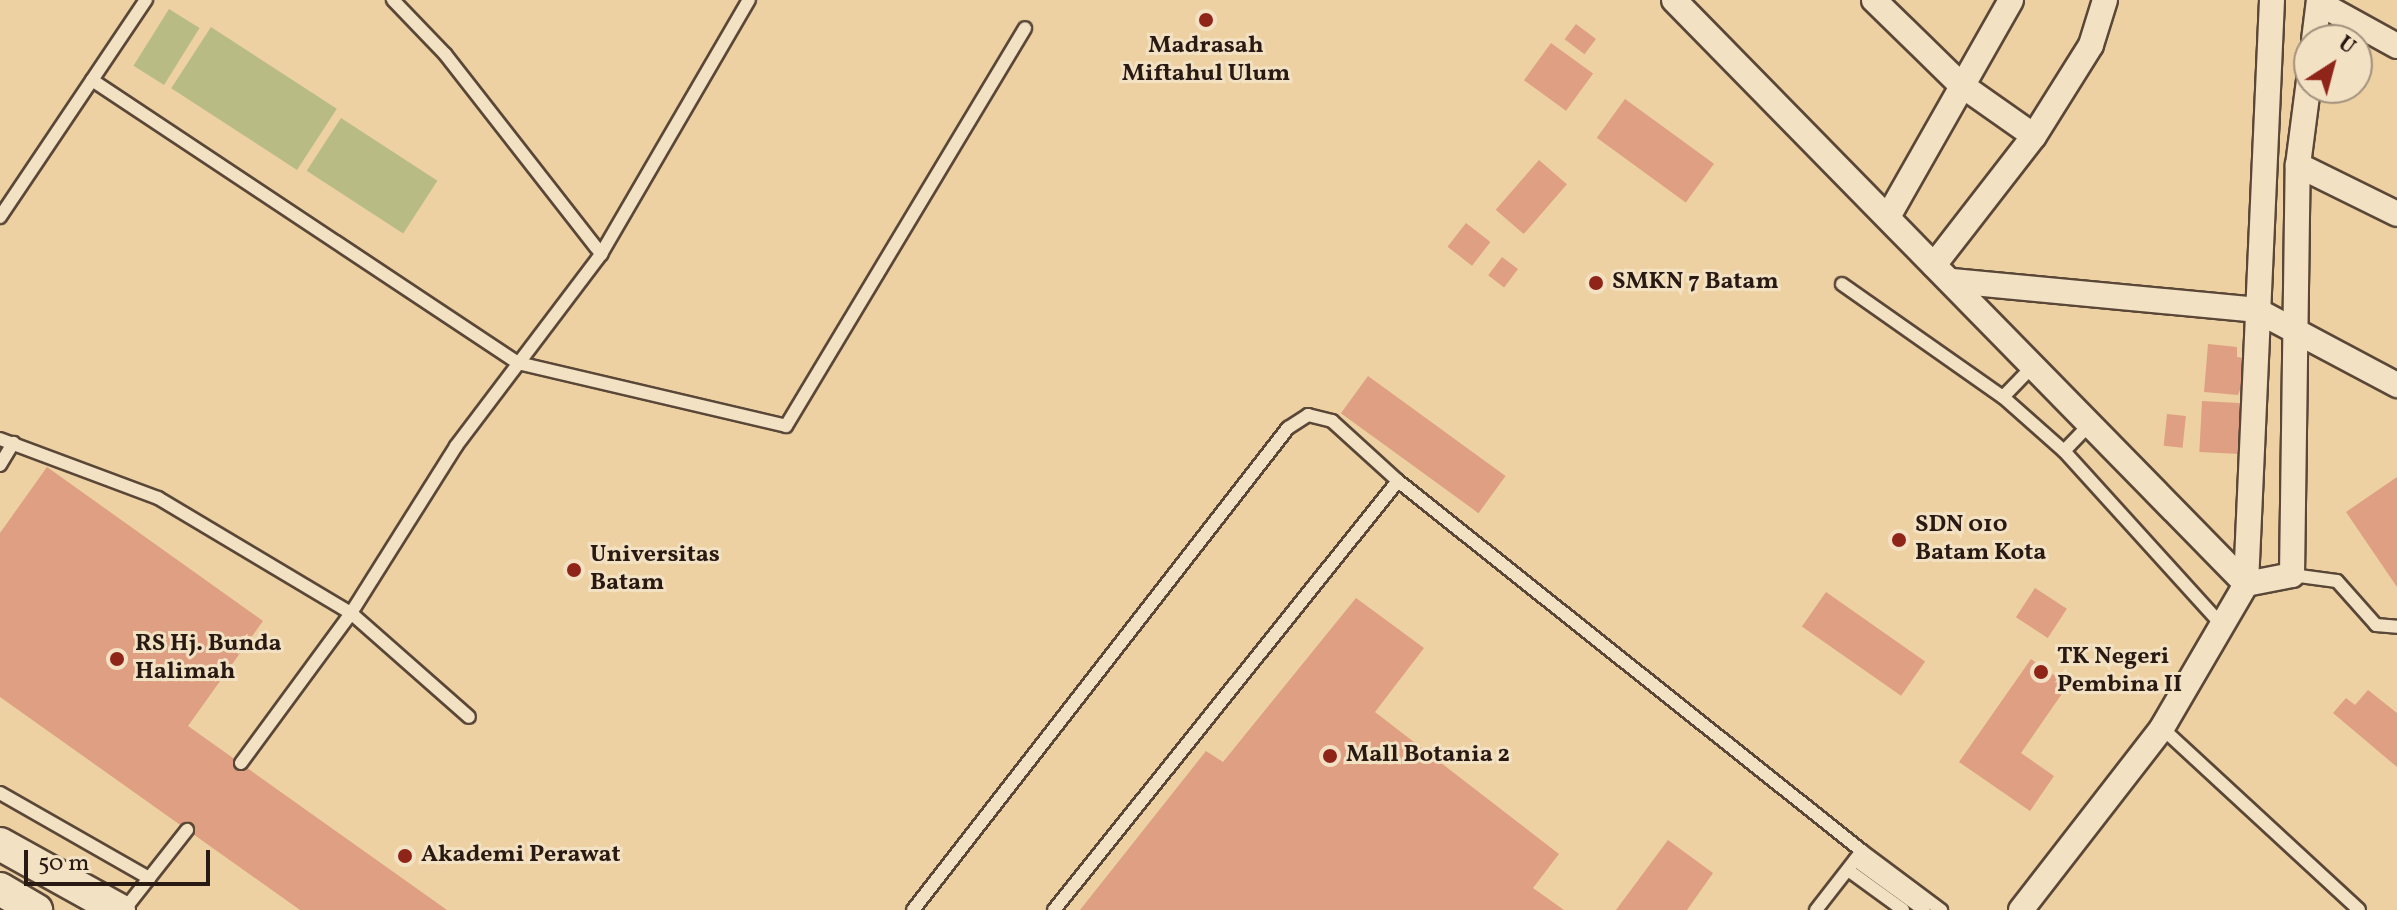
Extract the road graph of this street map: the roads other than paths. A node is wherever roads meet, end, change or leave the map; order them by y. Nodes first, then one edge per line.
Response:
1 (146, 0) edge
2 (393, 0) edge
3 (749, 0) edge
4 (1674, 0) edge
5 (1874, 0) edge
6 (2011, 0) edge
7 (2105, 0) edge
8 (2272, 0) edge
9 (2319, 2) edge
10 (2316, 24) edge
11 (1025, 28) dead end
12 (2397, 46) edge
13 (92, 80) junction
14 (1960, 84) junction
15 (2306, 104) edge
16 (2034, 136) junction
17 (2298, 165) junction
18 (2397, 214) edge
19 (1889, 215) junction
20 (0, 217) edge
21 (601, 254) junction
22 (1943, 273) junction
23 (1842, 284) dead end
24 (2256, 310) junction
25 (2300, 337) junction
26 (518, 363) junction
27 (2033, 366) junction
28 (2397, 385) edge
29 (2003, 397) junction
30 (2090, 424) junction
31 (0, 439) edge
32 (13, 443) junction
33 (2064, 451) junction
34 (0, 465) edge
35 (1398, 481) junction
36 (2292, 575) junction
37 (2246, 584) junction
38 (351, 613) junction
39 (2222, 625) junction
40 (2397, 627) edge
41 (469, 717) dead end
42 (2162, 728) junction
43 (241, 763) dead end
44 (0, 793) edge
45 (187, 830) dead end
46 (0, 844) edge
47 (1855, 860) junction
48 (149, 878) junction
49 (0, 889) edge
50 (36, 910) edge
51 (121, 910) edge
52 (913, 910) edge
53 (1054, 910) edge
54 (1816, 910) edge
55 (1903, 910) edge
56 (1924, 910) edge
57 (1941, 910) edge
58 (2021, 910) edge
59 (2359, 910) edge

1 - 13 lane
2 - 21 lane
3 - 21 lane
4 - 19 street
5 - 14 street
6 - 14 street
7 - 16 street
8 - 24 street
9 - 10 street
9 - 12 street
11 - 26 lane
13 - 20 lane
13 - 26 lane
14 - 16 street
14 - 19 street
15 - 17 street
16 - 22 street
17 - 18 street
17 - 25 street
19 - 22 street
21 - 26 lane
22 - 24 street
22 - 27 street
23 - 29 lane
24 - 25 street
24 - 37 street
25 - 28 street
25 - 36 street
26 - 38 lane
27 - 29 lane
27 - 30 street
29 - 33 lane
30 - 33 lane
30 - 37 street
31 - 32 lane
32 - 34 lane
32 - 38 lane
33 - 39 lane
35 - 47 lane
35 - 52 lane
35 - 53 lane
36 - 37 street
36 - 40 lane
37 - 39 street
38 - 41 lane
38 - 43 lane
39 - 42 street
42 - 58 street
42 - 59 lane
44 - 48 lane
45 - 48 lane
46 - 51 main road
47 - 54 lane
47 - 55 lane
47 - 56 lane
47 - 57 lane
48 - 51 lane
49 - 50 main road

